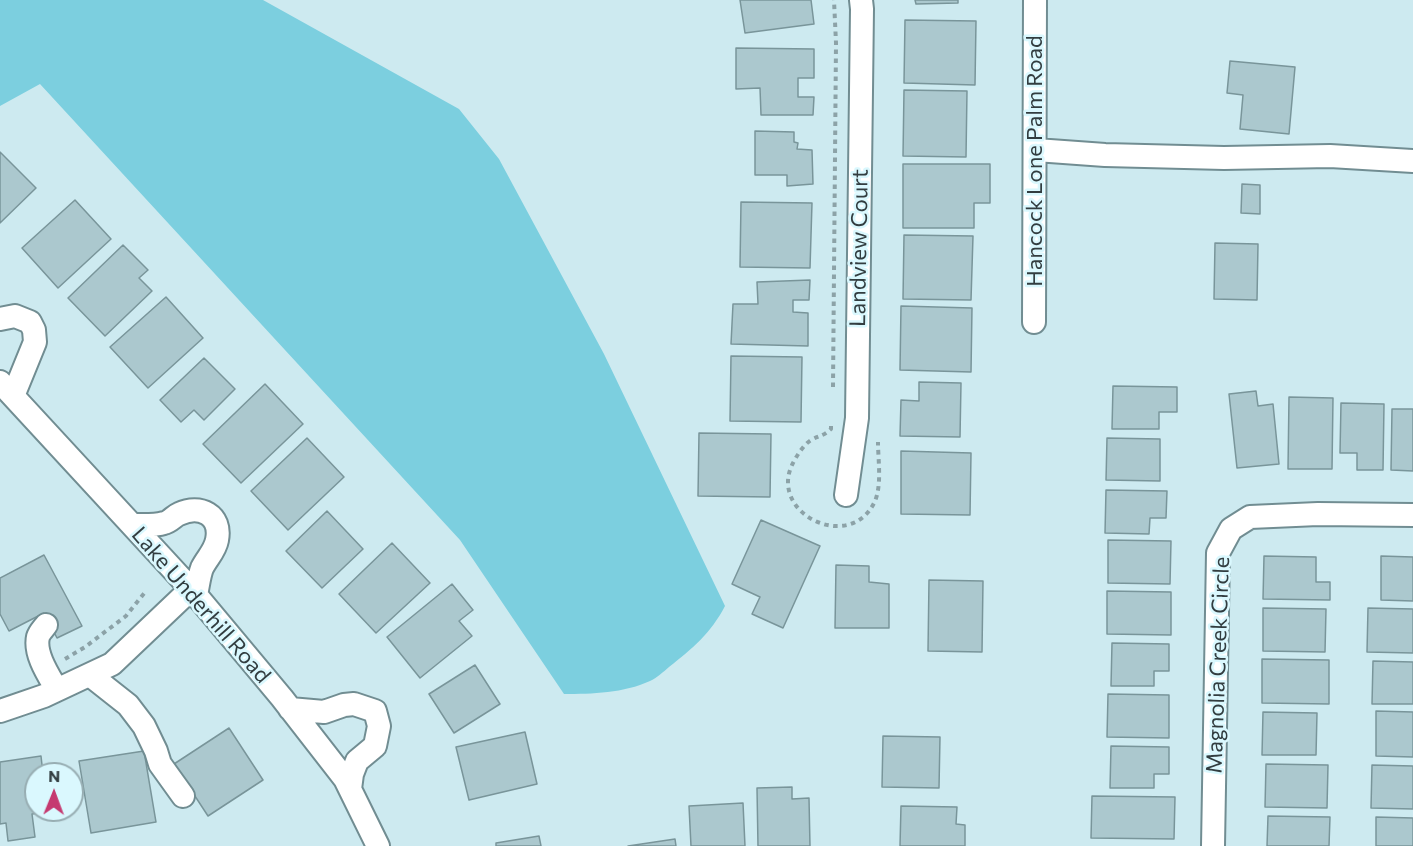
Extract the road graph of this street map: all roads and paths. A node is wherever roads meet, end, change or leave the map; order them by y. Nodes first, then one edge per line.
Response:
1 (861, 0) edge
2 (1035, 0) edge
3 (1036, 150) junction
4 (1413, 161) edge
5 (0, 319) edge
6 (1034, 322) dead end
7 (7, 389) edge
8 (846, 495) dead end
9 (1413, 515) edge
10 (132, 525) junction
11 (146, 591) dead end
12 (193, 592) junction
13 (46, 625) dead end
14 (46, 670) junction
15 (90, 675) junction
16 (57, 690) junction
17 (290, 709) junction
18 (0, 711) edge
19 (350, 789) junction
20 (183, 796) dead end
21 (378, 846) edge
22 (1213, 846) edge

1 - 8 street, Landview Court
2 - 3 street, Hancock Lone Palm Road
3 - 4 street
3 - 6 street, Hancock Lone Palm Road
5 - 7 street
7 - 10 street, Lake Underhill Road
9 - 22 street, Magnolia Creek Circle
10 - 12 street, Lake Underhill Road
10 - 12 street
11 - 14 path
12 - 15 street
12 - 17 street, Lake Underhill Road
13 - 14 street
14 - 16 street
15 - 16 street
15 - 20 street
16 - 18 street
17 - 19 street, Lake Underhill Road
17 - 19 street
19 - 21 street, Lake Underhill Road

